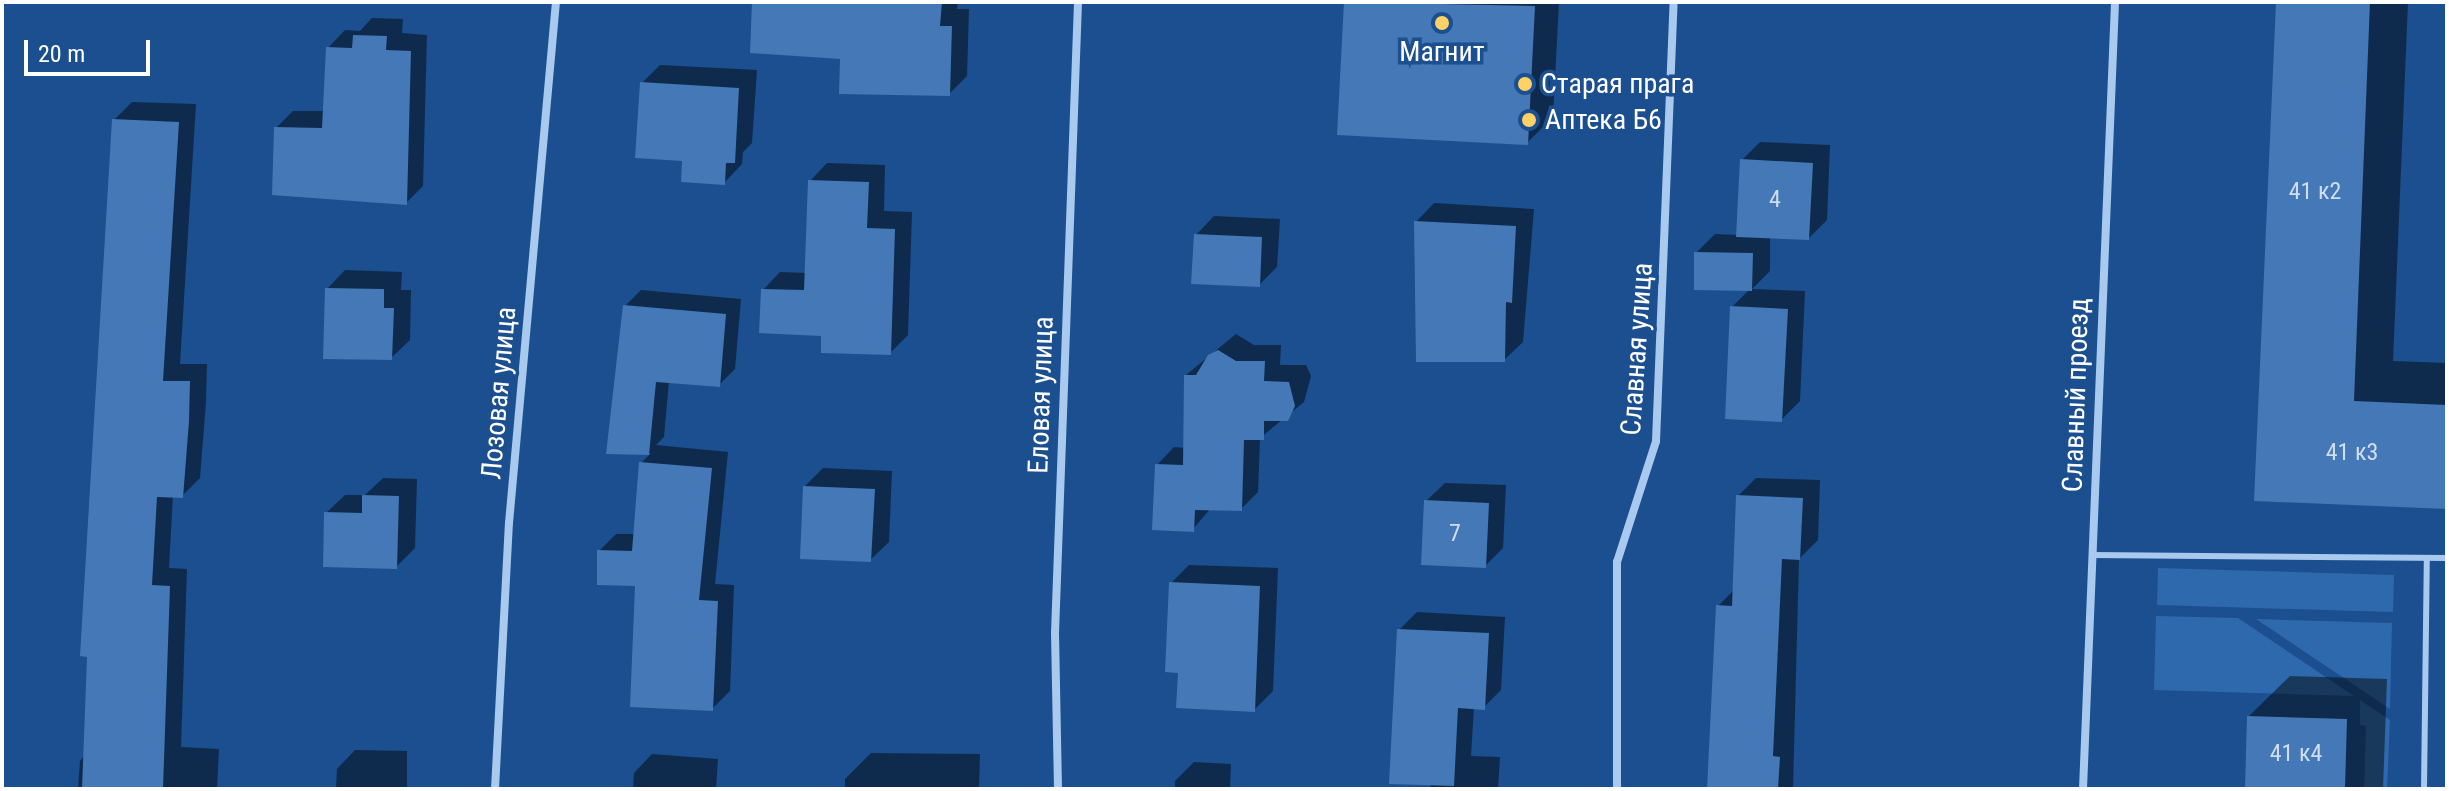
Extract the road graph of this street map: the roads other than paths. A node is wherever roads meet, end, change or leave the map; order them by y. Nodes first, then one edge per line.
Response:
1 (556, 2) edge
2 (1078, 2) edge
3 (1674, 2) edge
4 (2115, 2) edge
5 (2092, 555) junction
6 (2427, 558) junction
7 (2447, 558) edge
8 (495, 789) edge
9 (1058, 789) edge
10 (1617, 789) edge
11 (2083, 789) edge
12 (2424, 789) edge

1 - 8 street, Лозовая улица
2 - 9 street, Еловая улица
3 - 10 street, Славная улица
4 - 5 street, Славный проезд
5 - 6 lane
5 - 11 street, Славный проезд
6 - 7 lane
6 - 12 lane

